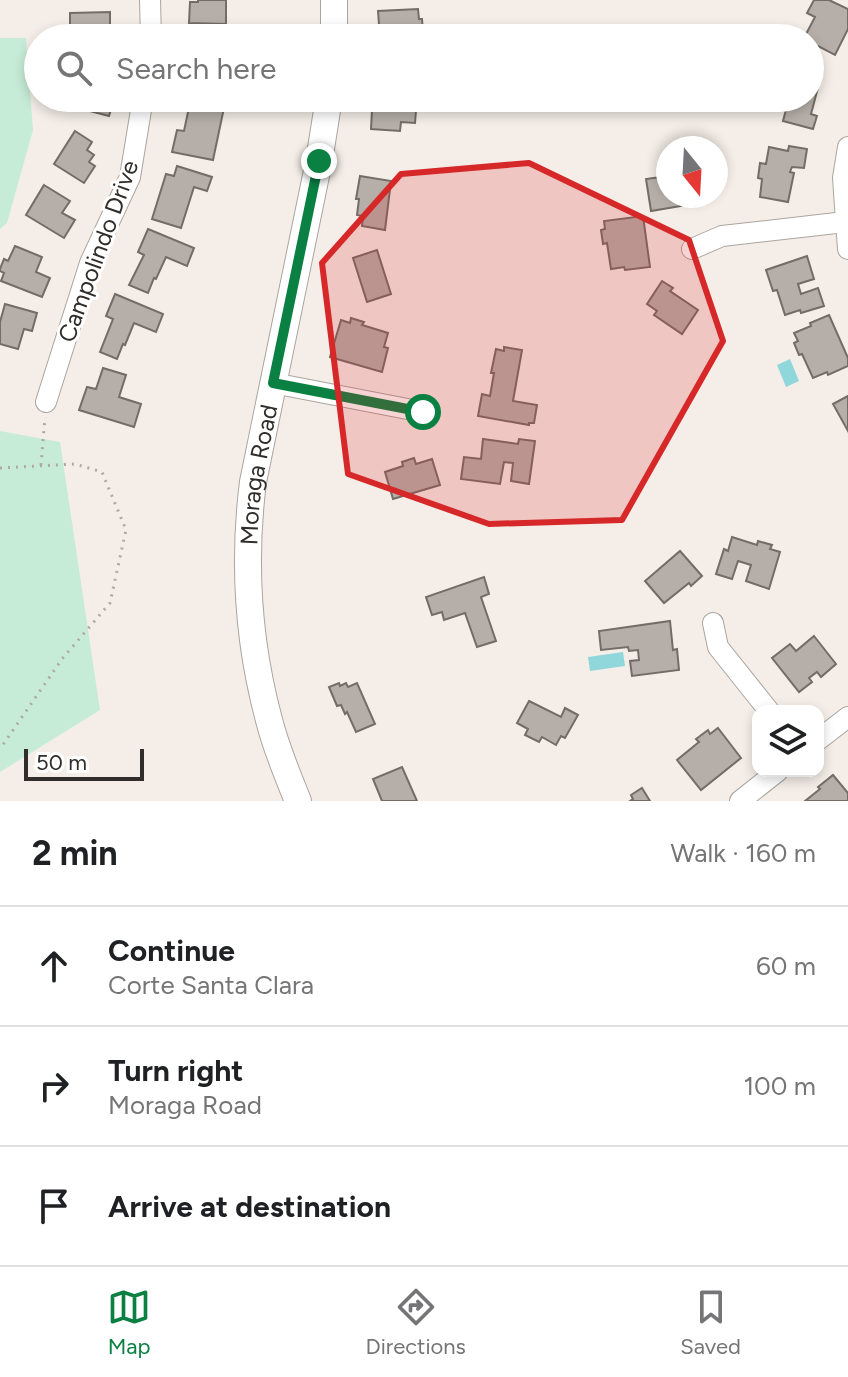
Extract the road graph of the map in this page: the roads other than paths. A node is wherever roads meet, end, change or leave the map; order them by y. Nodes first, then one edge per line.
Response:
1 (150, 0) edge
2 (334, 0) edge
3 (151, 24) edge
4 (334, 24) edge
5 (141, 112) edge
6 (327, 112) edge
7 (848, 147) edge
8 (845, 222) junction
9 (692, 249) dead end
10 (848, 249) edge
11 (273, 383) junction
12 (46, 402) road end
13 (423, 412) dead end
14 (713, 623) dead end
15 (764, 705) edge
16 (848, 717) edge
17 (824, 735) edge
18 (770, 777) edge
19 (298, 801) edge
20 (740, 801) edge

1 - 3 street
2 - 4 main road
5 - 12 street, Campolindo Drive
6 - 11 main road, Moraga Road
7 - 8 street
8 - 9 street
8 - 10 street
11 - 13 street
11 - 19 main road, Moraga Road
14 - 15 street
16 - 17 street
18 - 20 street

